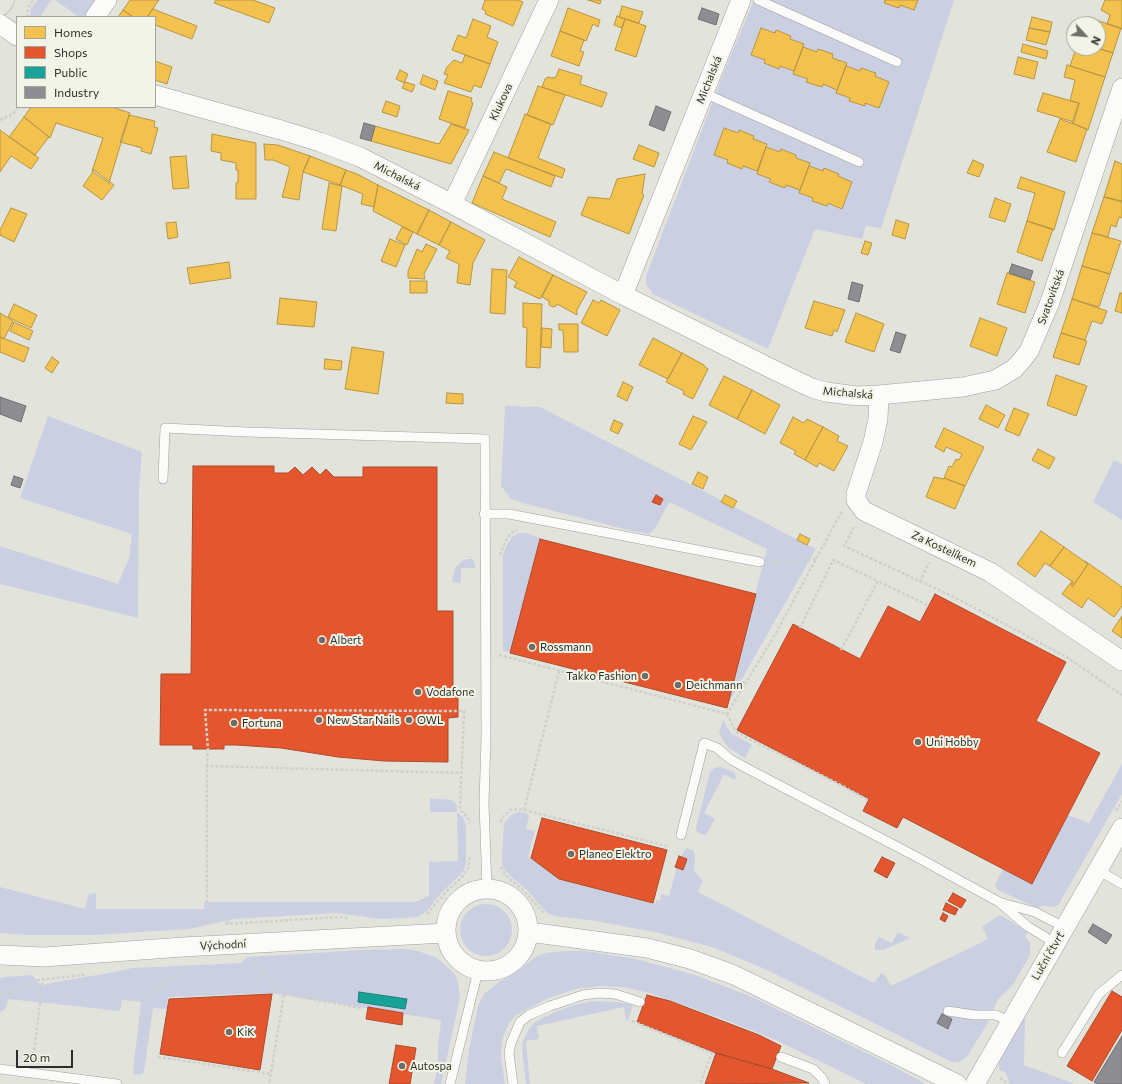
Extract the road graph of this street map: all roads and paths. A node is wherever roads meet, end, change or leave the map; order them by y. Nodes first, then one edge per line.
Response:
1 (3, 0) edge
2 (33, 0) edge
3 (107, 0) edge
4 (549, 0) edge
5 (741, 0) edge
6 (758, 0) edge
7 (0, 4) edge
8 (27, 16) edge
9 (95, 16) edge
10 (0, 24) edge
11 (16, 35) edge
12 (897, 62) dead end
13 (1122, 88) edge
14 (704, 93) junction
15 (156, 95) edge
16 (17, 108) edge
17 (0, 120) edge
18 (859, 162) dead end
19 (452, 204) junction
20 (623, 294) junction
21 (879, 395) junction
22 (163, 479) dead end
23 (856, 494) junction
24 (484, 514) junction
25 (519, 530) dead end
26 (860, 530) dead end
27 (922, 558) dead end
28 (816, 559) junction
29 (500, 562) dead end
30 (760, 562) joint
31 (929, 562) junction
32 (936, 565) dead end
33 (878, 581) junction
34 (920, 582) junction
35 (929, 606) dead end
36 (800, 628) dead end
37 (499, 647) dead end
38 (841, 650) dead end
39 (486, 652) junction
40 (499, 655) junction
41 (1122, 661) edge
42 (559, 671) junction
43 (1122, 695) edge
44 (727, 714) junction
45 (207, 766) junction
46 (461, 773) junction
47 (868, 800) dead end
48 (1122, 800) edge
49 (524, 810) junction
50 (1118, 821) edge
51 (471, 825) dead end
52 (500, 828) dead end
53 (682, 835) dead end
54 (667, 846) dead end
55 (485, 853) junction
56 (1098, 870) junction
57 (999, 876) dead end
58 (1122, 884) edge
59 (487, 889) junction
60 (1038, 900) dead end
61 (999, 902) junction
62 (548, 916) dead end
63 (424, 917) dead end
64 (353, 919) dead end
65 (230, 923) junction
66 (223, 925) dead end
67 (529, 932) junction
68 (446, 933) junction
69 (1060, 935) junction
70 (0, 955) edge
71 (182, 962) dead end
72 (252, 962) dead end
73 (478, 971) junction
74 (87, 975) dead end
75 (1122, 975) edge
76 (43, 979) junction
77 (0, 994) edge
78 (284, 994) junction
79 (141, 1002) dead end
80 (640, 1002) dead end
81 (361, 1008) dead end
82 (948, 1011) dead end
83 (632, 1021) dead end
84 (1010, 1022) junction
85 (1062, 1053) dead end
86 (781, 1057) dead end
87 (158, 1058) dead end
88 (0, 1069) edge
89 (32, 1073) junction
90 (271, 1074) junction
91 (979, 1076) edge
92 (117, 1084) edge
93 (269, 1084) edge
94 (450, 1084) edge
95 (513, 1084) edge
96 (700, 1084) edge
97 (825, 1084) edge
98 (957, 1084) edge
99 (1007, 1084) edge

1 - 7 main road
2 - 8 path
3 - 9 street
4 - 19 street, Klukova
5 - 14 street, Michalská
6 - 12 lane
10 - 11 street
13 - 21 street, Svatovítská
14 - 18 lane
14 - 20 street, Michalská
15 - 19 street, Michalská
16 - 17 path
19 - 20 street, Michalská
20 - 21 street, Michalská
21 - 23 street
22 - 24 lane
23 - 28 path
23 - 41 street, Za Kostelíkem
24 - 30 lane
24 - 39 lane
25 - 29 path
26 - 34 path
27 - 31 path
28 - 30 path
28 - 44 path
31 - 32 path
31 - 34 path
33 - 35 path
33 - 36 path
33 - 38 path
34 - 43 path
37 - 40 path
39 - 40 path
39 - 55 lane
40 - 42 path
42 - 44 path
42 - 49 path
44 - 47 path
45 - 46 path
45 - 46 path
45 - 65 path
46 - 51 path
48 - 50 path
49 - 52 path
49 - 54 path
50 - 56 street, Luční čtvrť
53 - 61 lane
55 - 59 lane
55 - 62 path
55 - 63 path
56 - 58 lane
56 - 69 street, Luční čtvrť
57 - 60 path
59 - 67 street
59 - 68 street
61 - 69 lane
61 - 69 lane
64 - 65 path
65 - 66 path
67 - 73 street
67 - 98 street
68 - 70 street, Východní
68 - 73 street
69 - 84 street, Luční čtvrť
71 - 79 path
72 - 78 path
73 - 94 lane
74 - 76 path
75 - 85 lane
76 - 77 path
76 - 89 path
78 - 81 path
78 - 90 path
80 - 95 lane
82 - 84 lane
83 - 96 path
84 - 91 street, Luční čtvrť
86 - 97 lane
87 - 90 path
88 - 89 lane
89 - 92 lane
90 - 93 path
91 - 99 path

